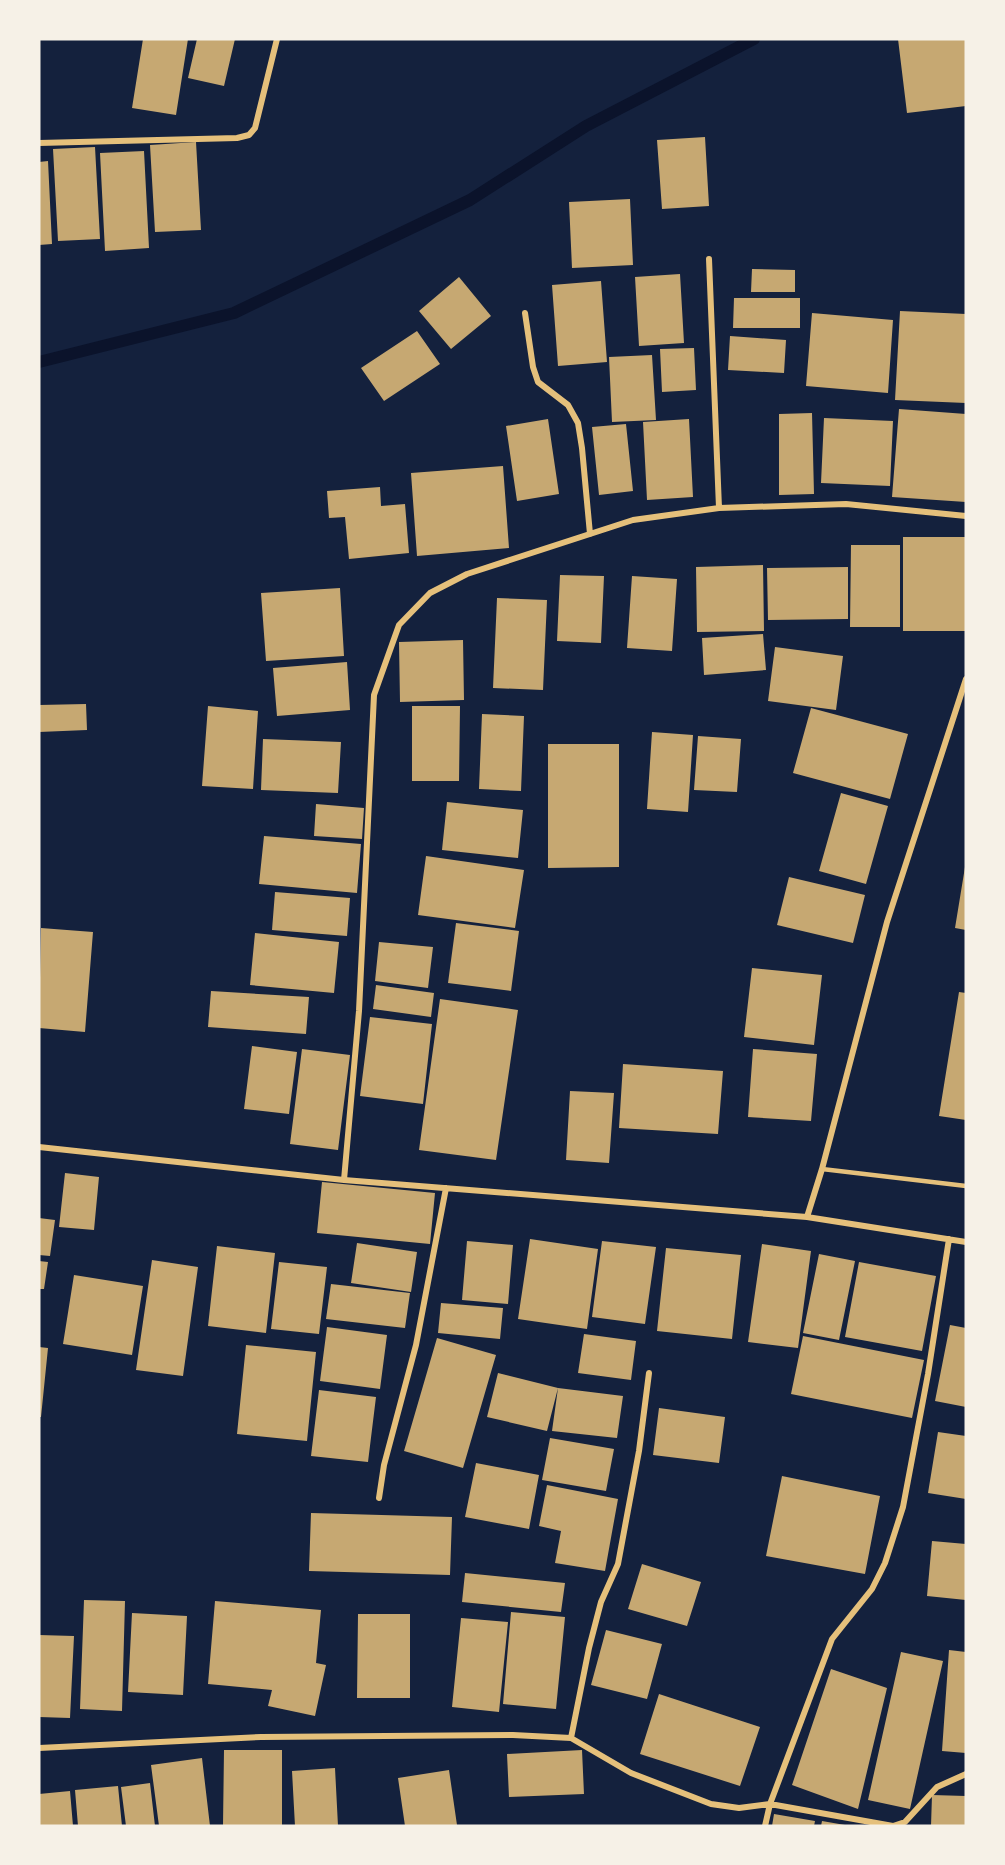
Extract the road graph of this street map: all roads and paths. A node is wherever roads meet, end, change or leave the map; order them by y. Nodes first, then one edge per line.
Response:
1 (277, 39) edge
2 (39, 143) edge
3 (709, 259) dead end
4 (525, 313) dead end
5 (719, 508) junction
6 (966, 516) edge
7 (590, 534) junction
8 (966, 679) edge
9 (39, 1147) edge
10 (822, 1169) junction
11 (344, 1180) junction
12 (966, 1186) edge
13 (446, 1188) junction
14 (807, 1217) junction
15 (949, 1239) junction
16 (966, 1242) edge
17 (649, 1373) dead end
18 (379, 1498) dead end
19 (572, 1738) junction
20 (39, 1748) edge
21 (966, 1774) edge
22 (770, 1804) junction
23 (765, 1826) edge

1 - 2 street
3 - 5 street
4 - 7 street
5 - 6 street
5 - 7 street
7 - 11 street
8 - 10 street
9 - 11 street
10 - 12 lane
10 - 14 street
11 - 13 street
13 - 14 street
13 - 18 street
14 - 15 street
15 - 16 street
15 - 22 street
17 - 19 street
19 - 20 street
19 - 22 street
21 - 22 street
22 - 23 street

